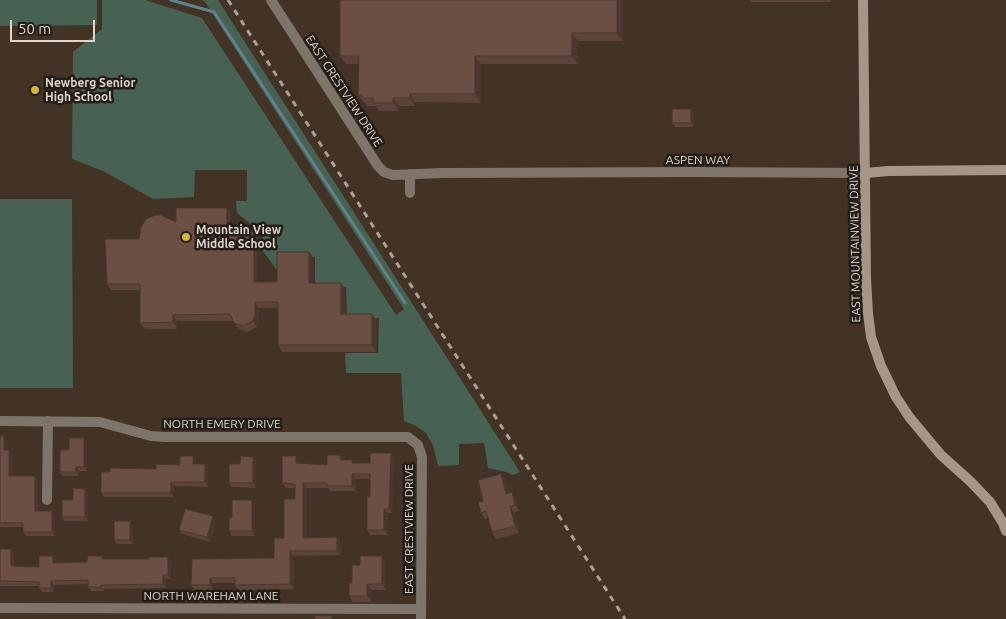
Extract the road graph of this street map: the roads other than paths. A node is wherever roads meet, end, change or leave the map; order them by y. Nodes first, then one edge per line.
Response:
1 (271, 0) edge
2 (863, 0) edge
3 (1006, 170) edge
4 (866, 173) junction
5 (410, 174) junction
6 (410, 193) dead end
7 (0, 421) edge
8 (48, 421) junction
9 (415, 442) joint
10 (47, 500) dead end
11 (1006, 531) edge
12 (0, 608) edge
13 (421, 614) edge

1 - 5 street, EAST CRESTVIEW DRIVE
2 - 4 main road, EAST MOUNTAINVIEW DRIVE
3 - 4 main road, ASPEN WAY
4 - 5 street, ASPEN WAY
4 - 11 main road, EAST MOUNTAINVIEW DRIVE
5 - 6 street
7 - 8 street, NORTH EMERY DRIVE
8 - 9 street, NORTH EMERY DRIVE
8 - 10 street
9 - 13 street, EAST CRESTVIEW DRIVE
12 - 13 street, NORTH WAREHAM LANE

